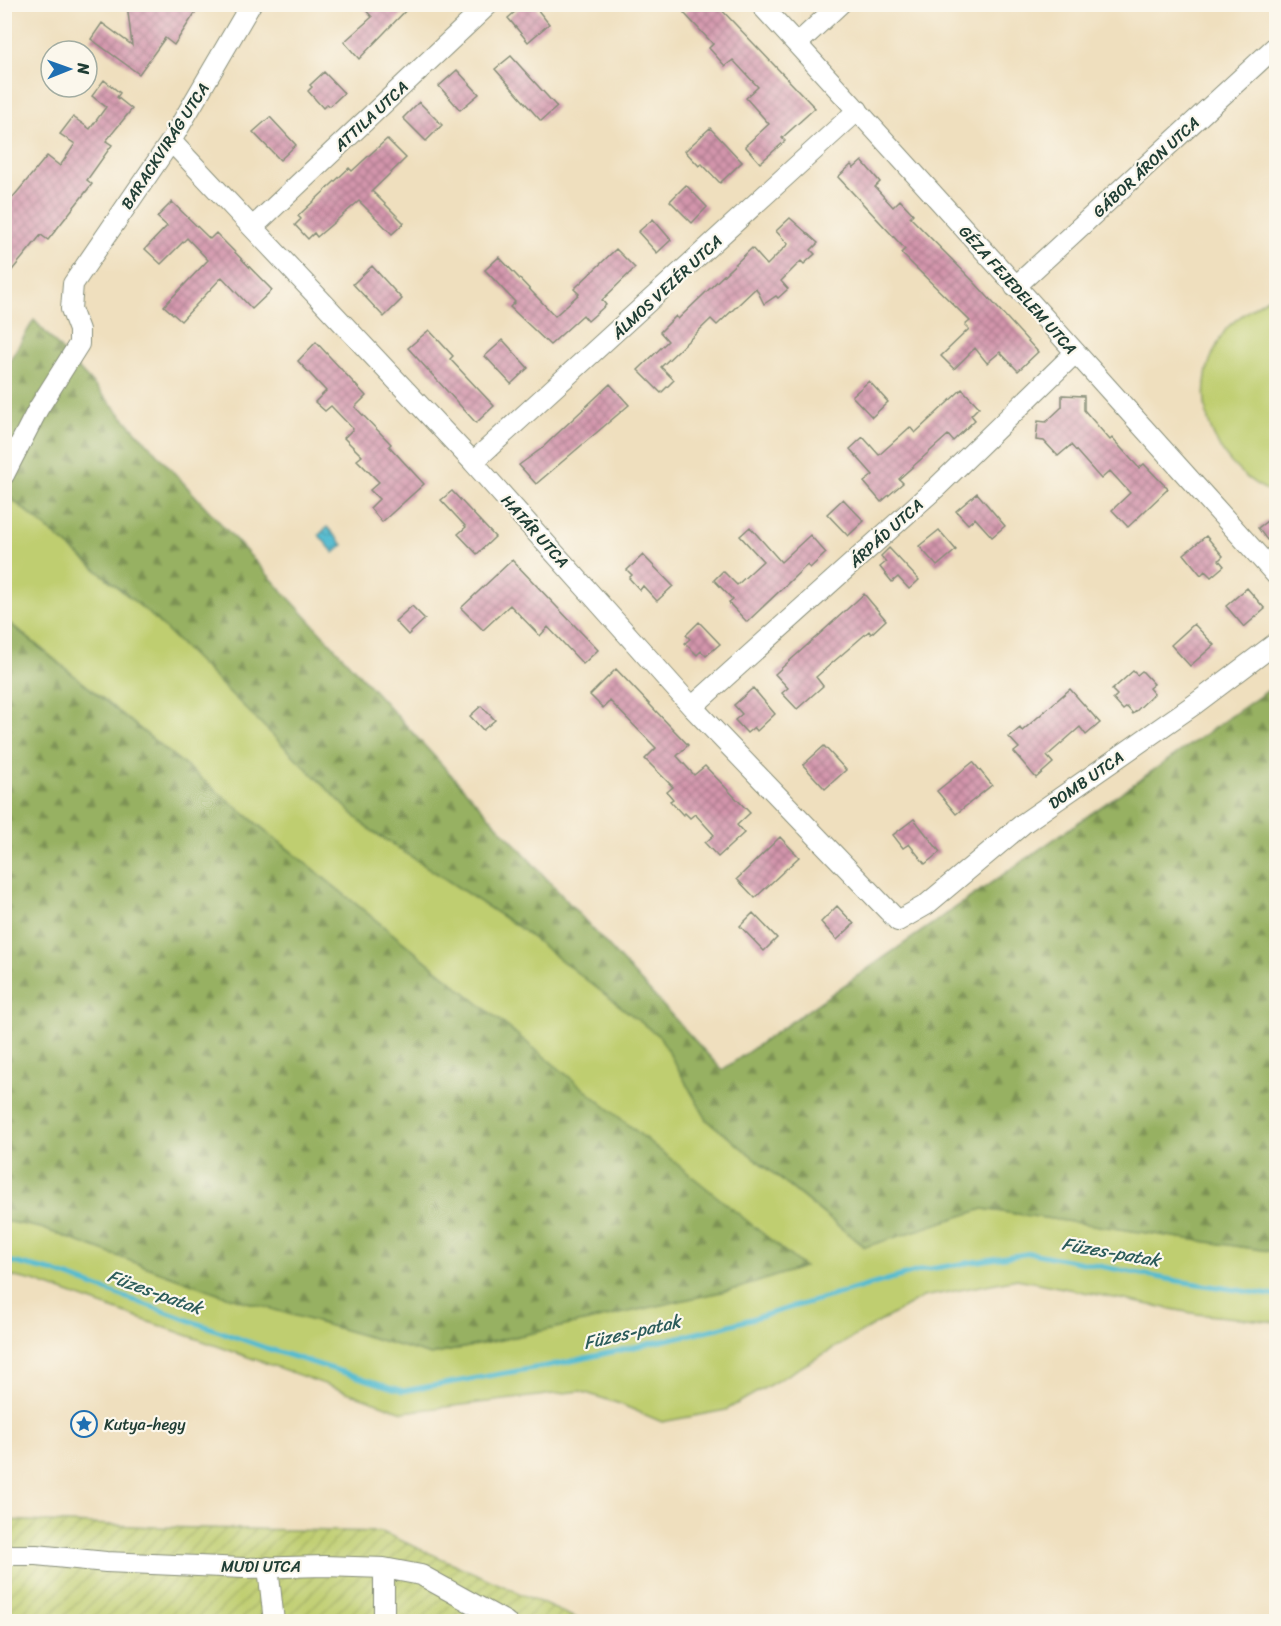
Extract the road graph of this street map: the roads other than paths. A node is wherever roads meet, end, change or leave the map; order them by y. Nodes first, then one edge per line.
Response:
1 (251, 4) edge
2 (489, 4) edge
3 (760, 4) edge
4 (840, 4) edge
5 (797, 44) junction
6 (1276, 46) edge
7 (858, 110) junction
8 (171, 141) junction
9 (253, 227) junction
10 (1014, 287) junction
11 (1075, 353) junction
12 (473, 462) junction
13 (4, 475) edge
14 (1276, 575) edge
15 (1276, 643) edge
16 (692, 707) junction
17 (898, 921) joint
18 (4, 1555) edge
19 (268, 1567) junction
20 (384, 1568) junction
21 (273, 1622) edge
22 (384, 1622) edge
23 (506, 1622) edge

1 - 8 street, BARACKVIRÁG UTCA
2 - 9 street, ATTILA UTCA
3 - 5 street, GÉZA FEJEDELEM UTCA
4 - 5 street
5 - 7 street, GÉZA FEJEDELEM UTCA
6 - 10 street, GÁBOR ÁRON UTCA
7 - 10 street, GÉZA FEJEDELEM UTCA
7 - 12 street, ÁLMOS VEZÉR UTCA
8 - 9 street, HATÁR UTCA
8 - 13 street, BARACKVIRÁG UTCA
9 - 12 street, HATÁR UTCA
10 - 11 street, GÉZA FEJEDELEM UTCA
11 - 14 street, GÉZA FEJEDELEM UTCA
11 - 16 street, ÁRPÁD UTCA
12 - 16 street, HATÁR UTCA
15 - 17 street, DOMB UTCA
16 - 17 street, HATÁR UTCA
18 - 19 street, MUDI UTCA
19 - 20 street, MUDI UTCA
19 - 21 street
20 - 22 street
20 - 23 street, MUDI UTCA

